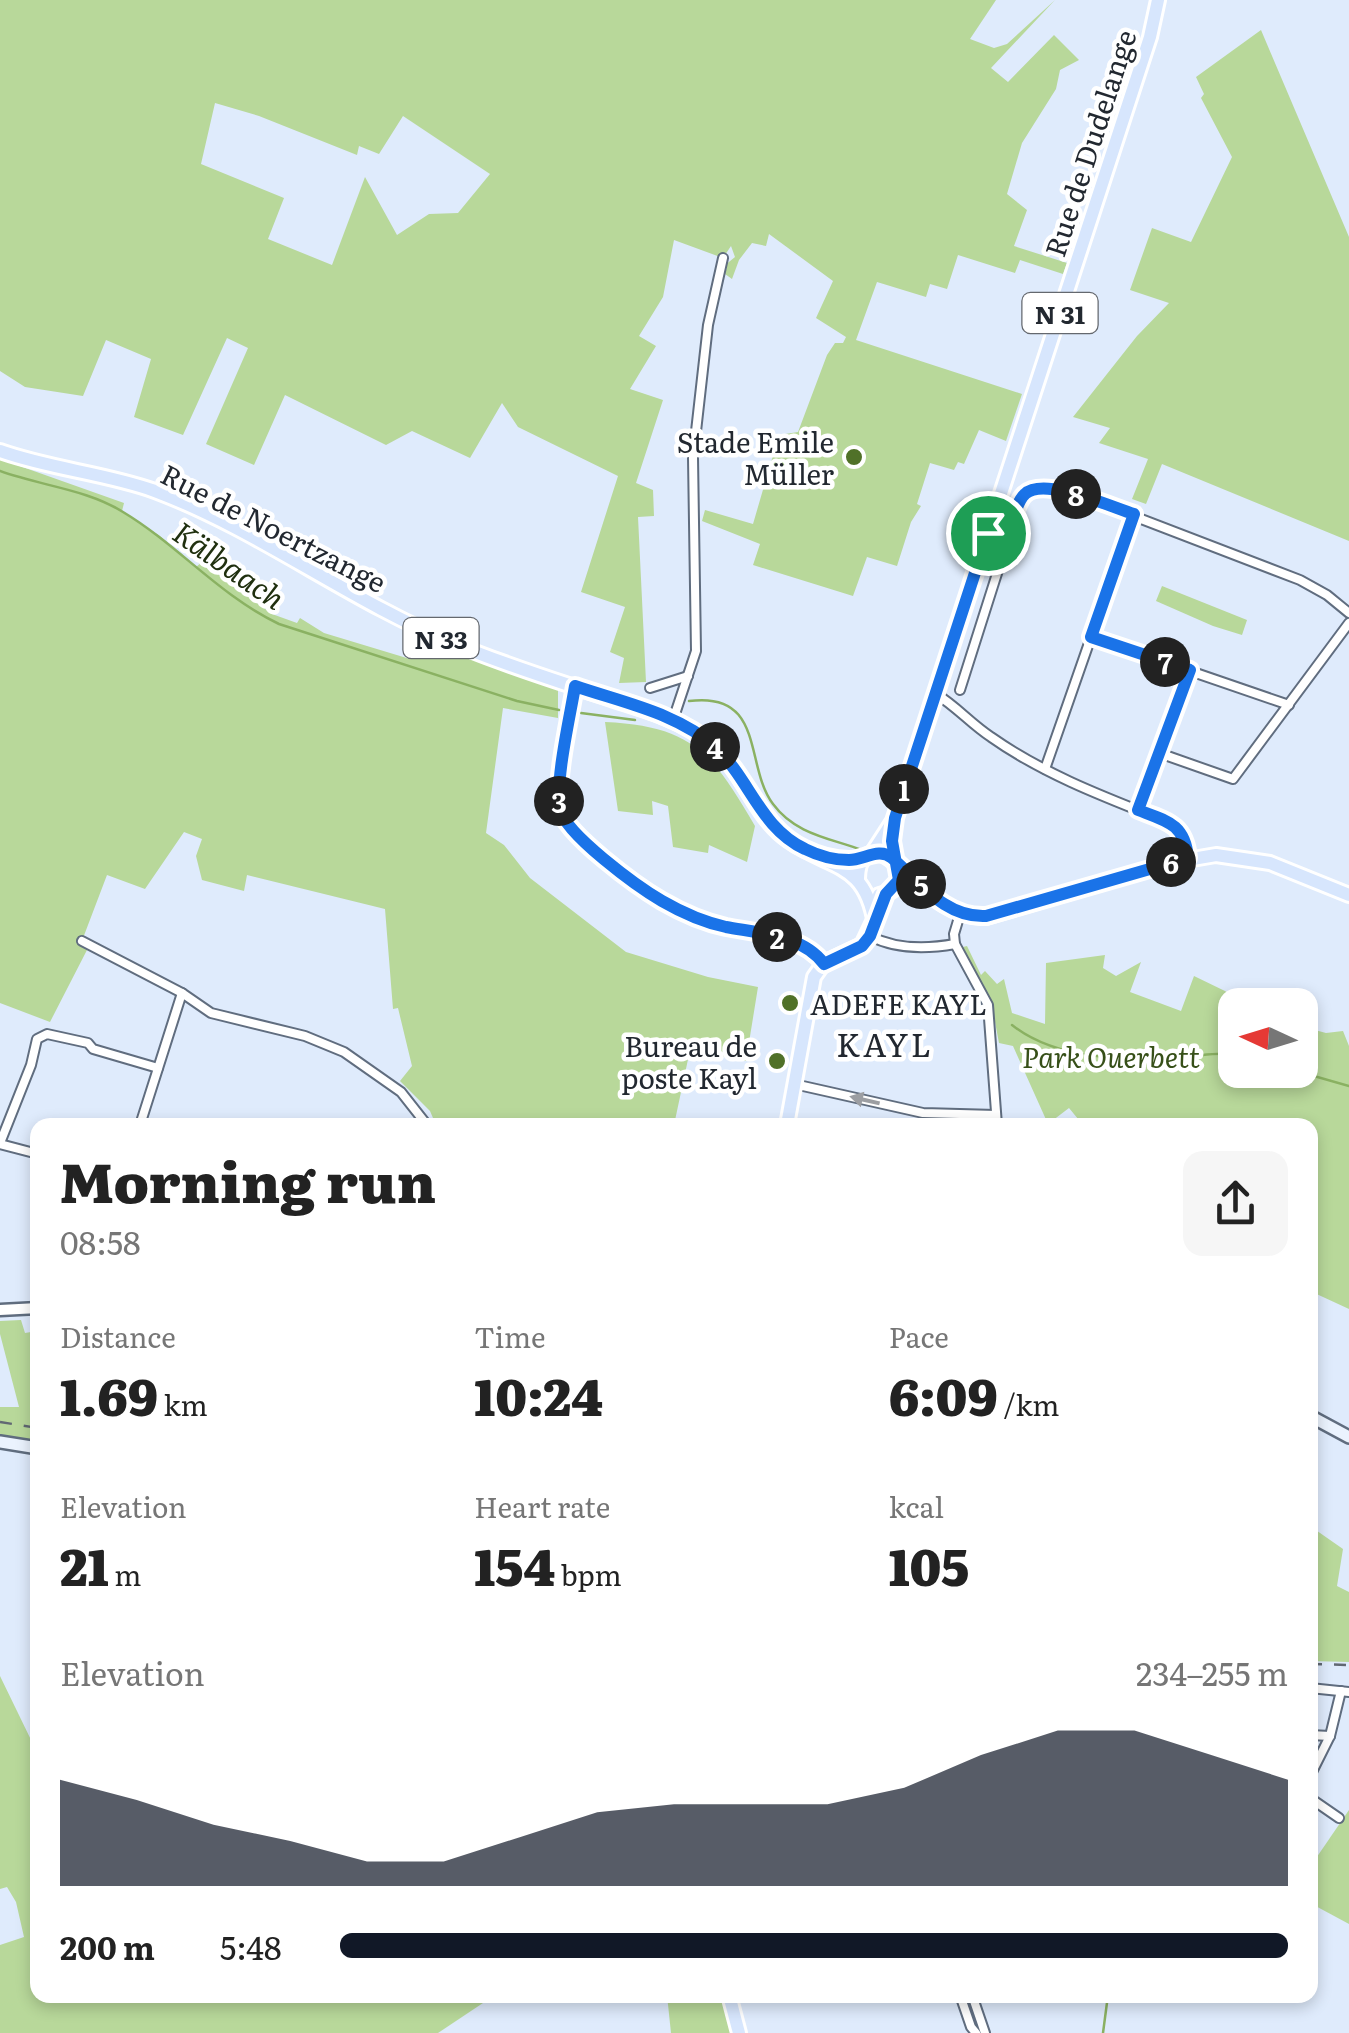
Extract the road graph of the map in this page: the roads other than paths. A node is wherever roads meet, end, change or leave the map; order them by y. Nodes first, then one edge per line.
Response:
1 (1158, 0) edge
2 (723, 258) dead end
3 (0, 451) edge
4 (1134, 514) junction
5 (988, 533) junction
6 (1008, 539) junction
7 (1349, 613) edge
8 (1349, 624) edge
9 (1091, 637) junction
10 (952, 643) junction
11 (973, 650) junction
12 (1190, 670) junction
13 (688, 676) junction
14 (575, 686) junction
15 (650, 688) dead end
16 (960, 690) dead end
17 (936, 694) junction
18 (1289, 705) junction
19 (673, 720) junction
20 (1159, 753) junction
21 (1044, 769) junction
22 (1138, 810) junction
23 (895, 818) junction
24 (867, 857) junction
25 (827, 858) junction
26 (1188, 858) junction
27 (896, 862) junction
28 (858, 879) junction
29 (928, 890) junction
30 (890, 891) junction
31 (867, 892) junction
32 (1349, 896) edge
33 (960, 914) junction
34 (872, 930) junction
35 (82, 941) dead end
36 (955, 944) junction
37 (824, 964) junction
38 (182, 993) junction
39 (158, 1068) junction
40 (793, 1084) junction
41 (996, 1114) junction
42 (142, 1118) edge
43 (421, 1118) edge
44 (788, 1118) edge
45 (996, 1118) edge
46 (0, 1144) edge
47 (30, 1152) edge
48 (30, 1308) edge
49 (0, 1310) edge
50 (1318, 1420) edge
51 (1349, 1437) edge
52 (0, 1442) edge
53 (30, 1447) edge
54 (1318, 1689) edge
55 (1345, 1692) edge
56 (1318, 1735) edge
57 (1330, 1736) junction
58 (1318, 1760) edge
59 (1318, 1804) edge
60 (1339, 1818) dead end
61 (731, 2003) edge
62 (963, 2003) edge
63 (975, 2003) edge
64 (739, 2033) edge
65 (976, 2033) edge
66 (985, 2033) edge

1 - 5 main road, Rue de Dudelange / N 31
2 - 13 street
3 - 14 main road, Rue de Noertzange / N 33
4 - 6 street
4 - 7 street
4 - 9 street
5 - 6 street
5 - 10 main road, Rue de Dudelange / N 31
6 - 11 street
8 - 18 street
9 - 12 street
9 - 21 street
10 - 11 street
10 - 17 main road, Rue de Dudelange / N 31
11 - 16 street
12 - 18 street
12 - 20 street
13 - 15 street
13 - 19 street
14 - 19 main road, Rue de Noertzange / N 33
14 - 37 street
17 - 21 street
17 - 23 main road, Rue de Dudelange / N 31
18 - 20 street
19 - 25 main road, Rue de Noertzange / N 33
20 - 22 street
21 - 22 street
22 - 26 street
23 - 24 main road, Rue de Dudelange / N 31
23 - 27 main road, Rue de Dudelange / N 31
24 - 25 main road, N 33
24 - 27 main road
24 - 28 main road
25 - 28 main road, N 33
26 - 32 main road
26 - 33 main road
27 - 29 main road
27 - 30 main road
28 - 31 main road
29 - 30 main road
29 - 33 main road
30 - 31 main road
30 - 34 main road
31 - 34 main road
33 - 36 street
34 - 36 street
34 - 37 main road
35 - 38 street
36 - 41 street
37 - 40 main road
38 - 39 street
38 - 43 street
39 - 42 street
39 - 46 street
41 -> 40 street
40 - 44 main road
41 - 45 street
46 - 47 street
48 - 49 street
50 - 51 main road
52 - 53 main road
54 - 55 street
55 - 57 street
56 - 57 street
57 - 58 street
59 - 60 street
61 - 64 main road
62 - 65 street
63 - 66 street

